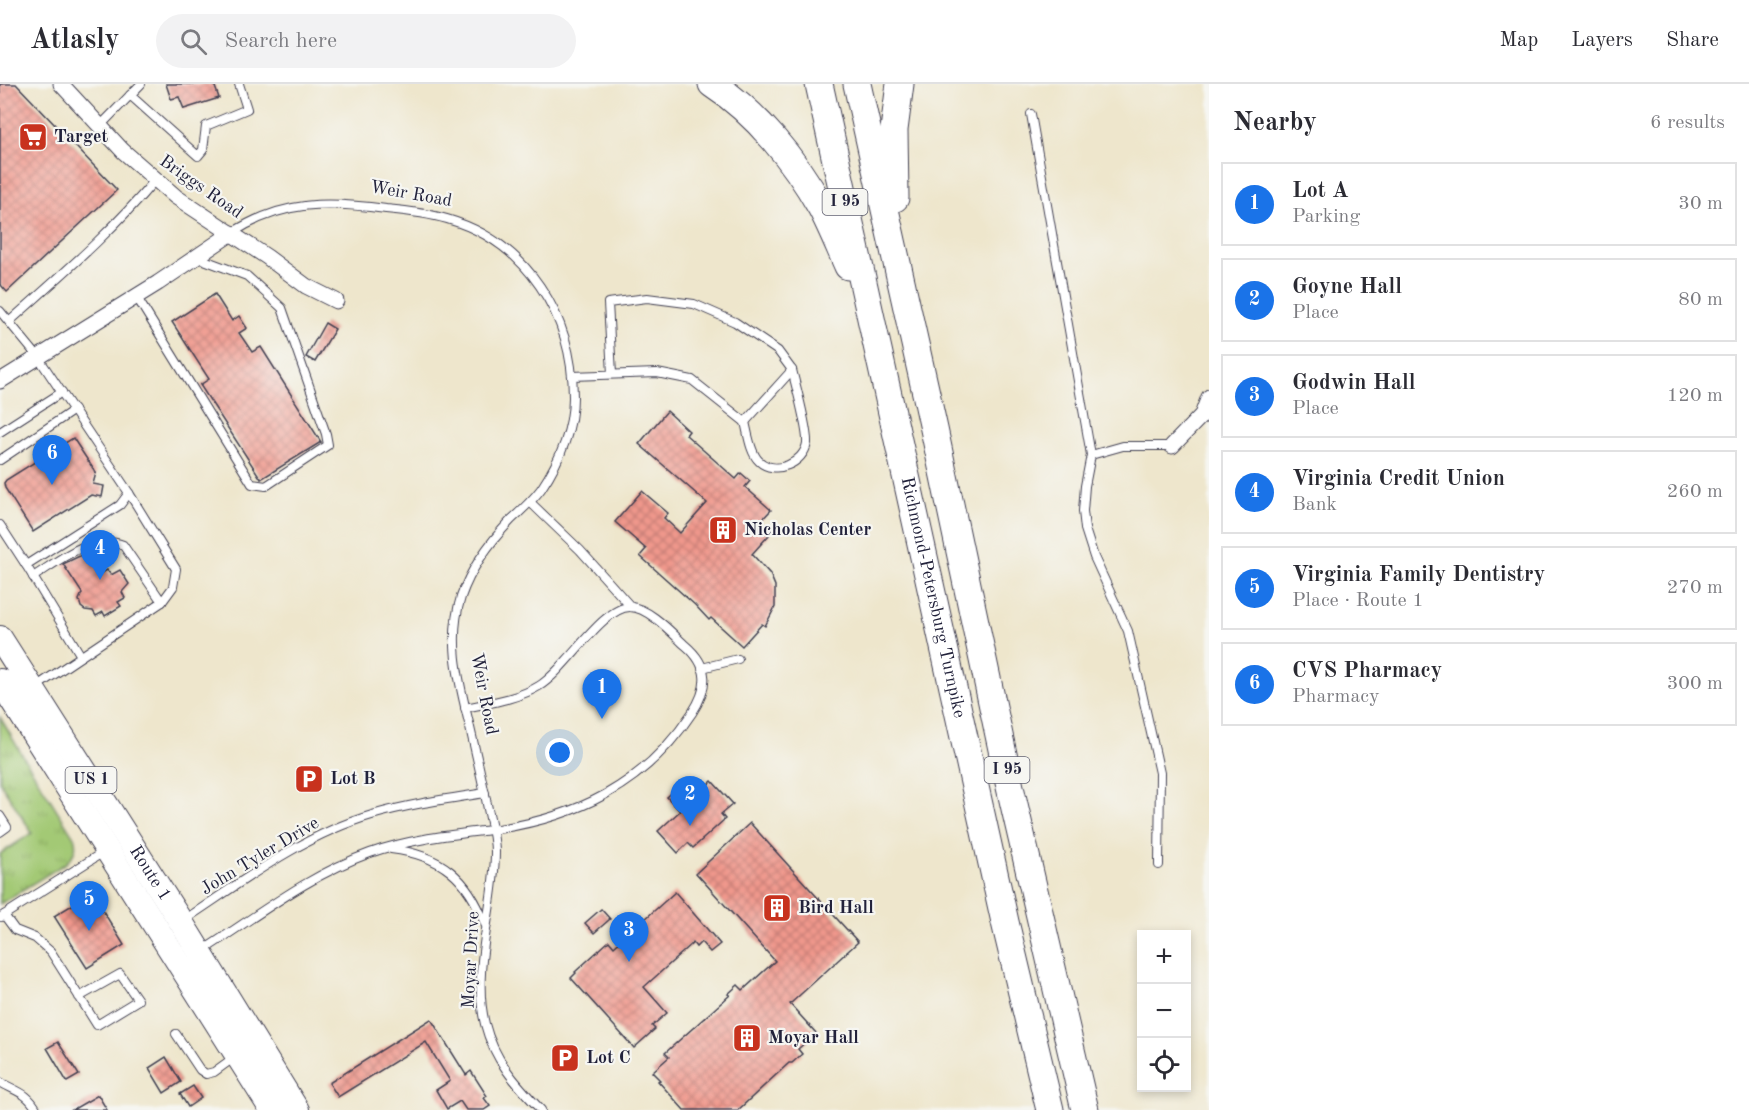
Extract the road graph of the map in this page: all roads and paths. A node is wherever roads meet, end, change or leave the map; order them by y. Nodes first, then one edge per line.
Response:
1 (61, 84) edge
2 (141, 84) edge
3 (239, 84) edge
4 (712, 84) edge
5 (819, 84) edge
6 (857, 84) edge
7 (900, 84) edge
8 (130, 95) junction
9 (1032, 114) dead end
10 (100, 126) junction
11 (155, 180) junction
12 (232, 233) junction
13 (196, 257) junction
14 (899, 268) junction
15 (136, 296) junction
16 (336, 301) dead end
17 (0, 311) edge
18 (872, 319) junction
19 (10, 321) junction
20 (38, 357) junction
21 (792, 370) junction
22 (612, 374) junction
23 (572, 376) junction
24 (0, 381) edge
25 (62, 392) junction
26 (1209, 397) edge
27 (74, 410) junction
28 (746, 422) junction
29 (0, 432) edge
30 (1172, 446) joint
31 (1091, 455) junction
32 (0, 460) edge
33 (129, 493) junction
34 (530, 502) junction
35 (0, 525) edge
36 (26, 565) junction
37 (33, 577) junction
38 (162, 602) junction
39 (631, 607) junction
40 (0, 638) edge
41 (81, 656) junction
42 (738, 660) dead end
43 (702, 668) junction
44 (0, 681) edge
45 (33, 688) junction
46 (465, 708) junction
47 (485, 793) junction
48 (0, 816) edge
49 (492, 830) junction
50 (0, 832) edge
51 (387, 848) junction
52 (107, 850) junction
53 (1159, 866) dead end
54 (2, 916) edge
55 (486, 927) junction
56 (171, 928) junction
57 (190, 958) junction
58 (79, 997) junction
59 (176, 1034) dead end
60 (237, 1055) junction
61 (0, 1082) edge
62 (37, 1110) edge
63 (272, 1110) edge
64 (297, 1110) edge
65 (542, 1110) edge
66 (1050, 1110) edge
67 (1085, 1110) edge

1 - 10 street, Briggs Road
2 - 8 lane
3 - 8 lane
4 - 18 highway
5 - 18 highway, Richmond-Petersburg Turnpike / I 95
6 - 14 highway, Richmond-Petersburg Turnpike / I 95
7 - 14 highway
8 - 10 lane
9 - 31 lane
10 - 11 street, Briggs Road
11 - 12 street, Briggs Road
11 - 19 lane
12 - 13 street, Weir Road
12 - 16 street, Briggs Road
12 - 23 lane, Weir Road
13 - 15 street, Weir Road
13 - 15 lane
14 - 67 highway, Richmond-Petersburg Turnpike / I 95
15 - 20 street, Weir Road
17 - 19 lane
18 - 66 highway, Richmond-Petersburg Turnpike / I 95
19 - 20 lane
20 - 24 street, Weir Road
20 - 25 lane
21 - 22 lane
21 - 28 lane
21 - 28 lane
22 - 23 lane
22 - 28 lane
23 - 34 lane, Weir Road
25 - 27 lane
25 - 29 lane
26 - 30 street
27 - 32 lane
27 - 33 lane
30 - 31 lane
31 - 53 lane
33 - 36 lane
33 - 38 lane
34 - 39 lane
34 - 46 lane, Weir Road
35 - 36 lane
36 - 37 lane
37 - 38 lane
37 - 41 lane
38 - 41 lane
39 - 43 lane
39 - 46 lane
40 - 45 main road, Route 1 / US 1
41 - 45 lane
42 - 43 lane
43 - 49 lane
44 - 52 main road, Route 1 / US 1
45 - 56 main road, Route 1 / US 1
46 - 47 lane, Weir Road
47 - 49 lane, Moyar Drive
47 - 56 lane, John Tyler Drive
48 - 50 lane
49 - 51 lane
49 - 55 lane, Moyar Drive
51 - 55 lane
51 - 57 lane
52 - 54 lane
52 - 56 main road, Route 1 / US 1
54 - 58 lane
55 - 65 lane, Moyar Drive
56 - 57 main road, Route 1 / US 1
57 - 60 main road, Route 1 / US 1
57 - 64 main road, Route 1 / US 1
58 - 58 lane
59 - 60 lane
60 - 63 main road, Route 1 / US 1
61 - 62 lane

